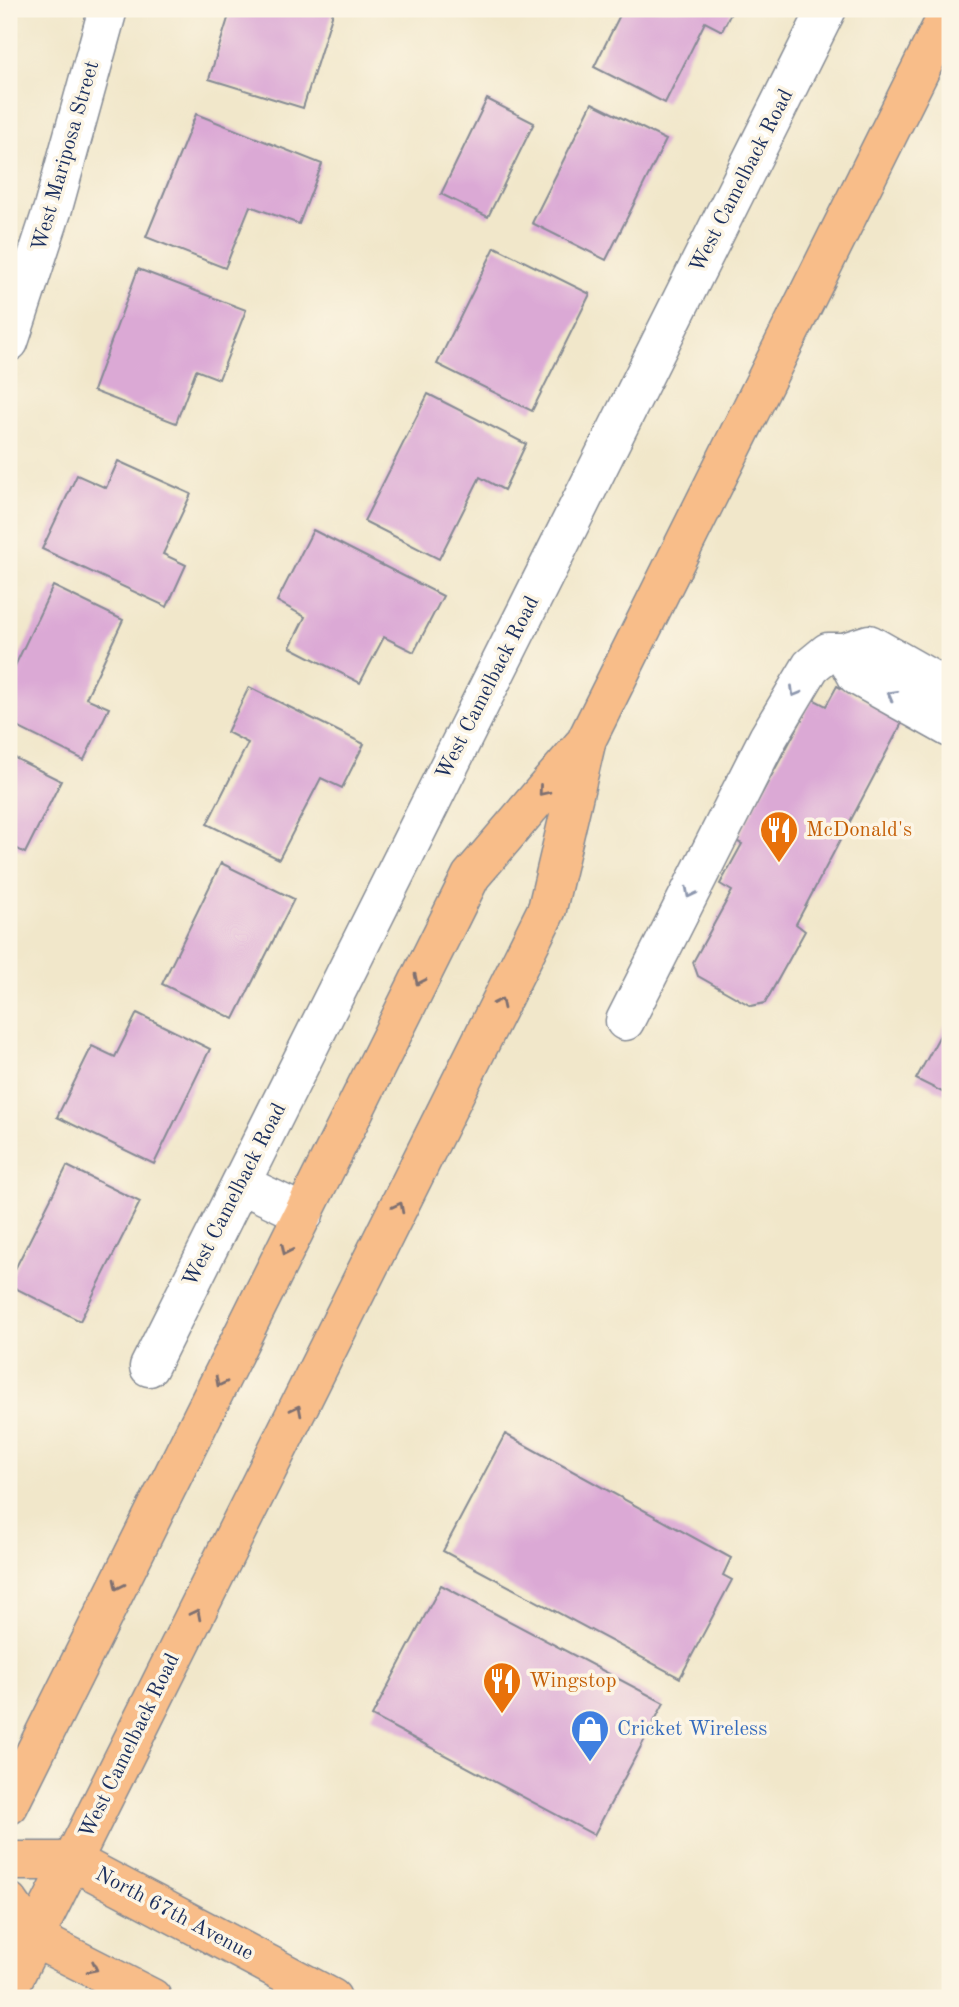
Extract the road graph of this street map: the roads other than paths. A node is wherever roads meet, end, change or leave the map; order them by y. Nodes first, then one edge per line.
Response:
1 (108, 9) edge
2 (827, 9) edge
3 (950, 10) edge
4 (9, 342) edge
5 (844, 652) junction
6 (950, 690) edge
7 (950, 728) edge
8 (587, 739) junction
9 (625, 1021) dead end
10 (241, 1184) junction
11 (304, 1214) junction
12 (149, 1367) dead end
13 (9, 1805) edge
14 (9, 1861) edge
15 (73, 1861) junction
16 (9, 1902) edge
17 (34, 1938) junction
18 (9, 1988) edge
19 (152, 1998) edge
20 (332, 1998) edge

1 - 4 street, West Mariposa Street
2 - 10 street, West Camelback Road
3 - 8 main road, West Camelback Road
5 - 6 street
7 -> 5 street
5 -> 9 street
8 -> 11 main road, West Camelback Road
15 -> 8 main road, West Camelback Road
10 - 11 street
10 - 12 street, West Camelback Road
11 -> 13 main road, West Camelback Road
14 - 15 main road, North 67th Avenue
15 - 17 main road, West Camelback Road
15 - 20 main road, North 67th Avenue
16 - 17 main road
17 - 18 main road, West Camelback Road
17 -> 19 main road

